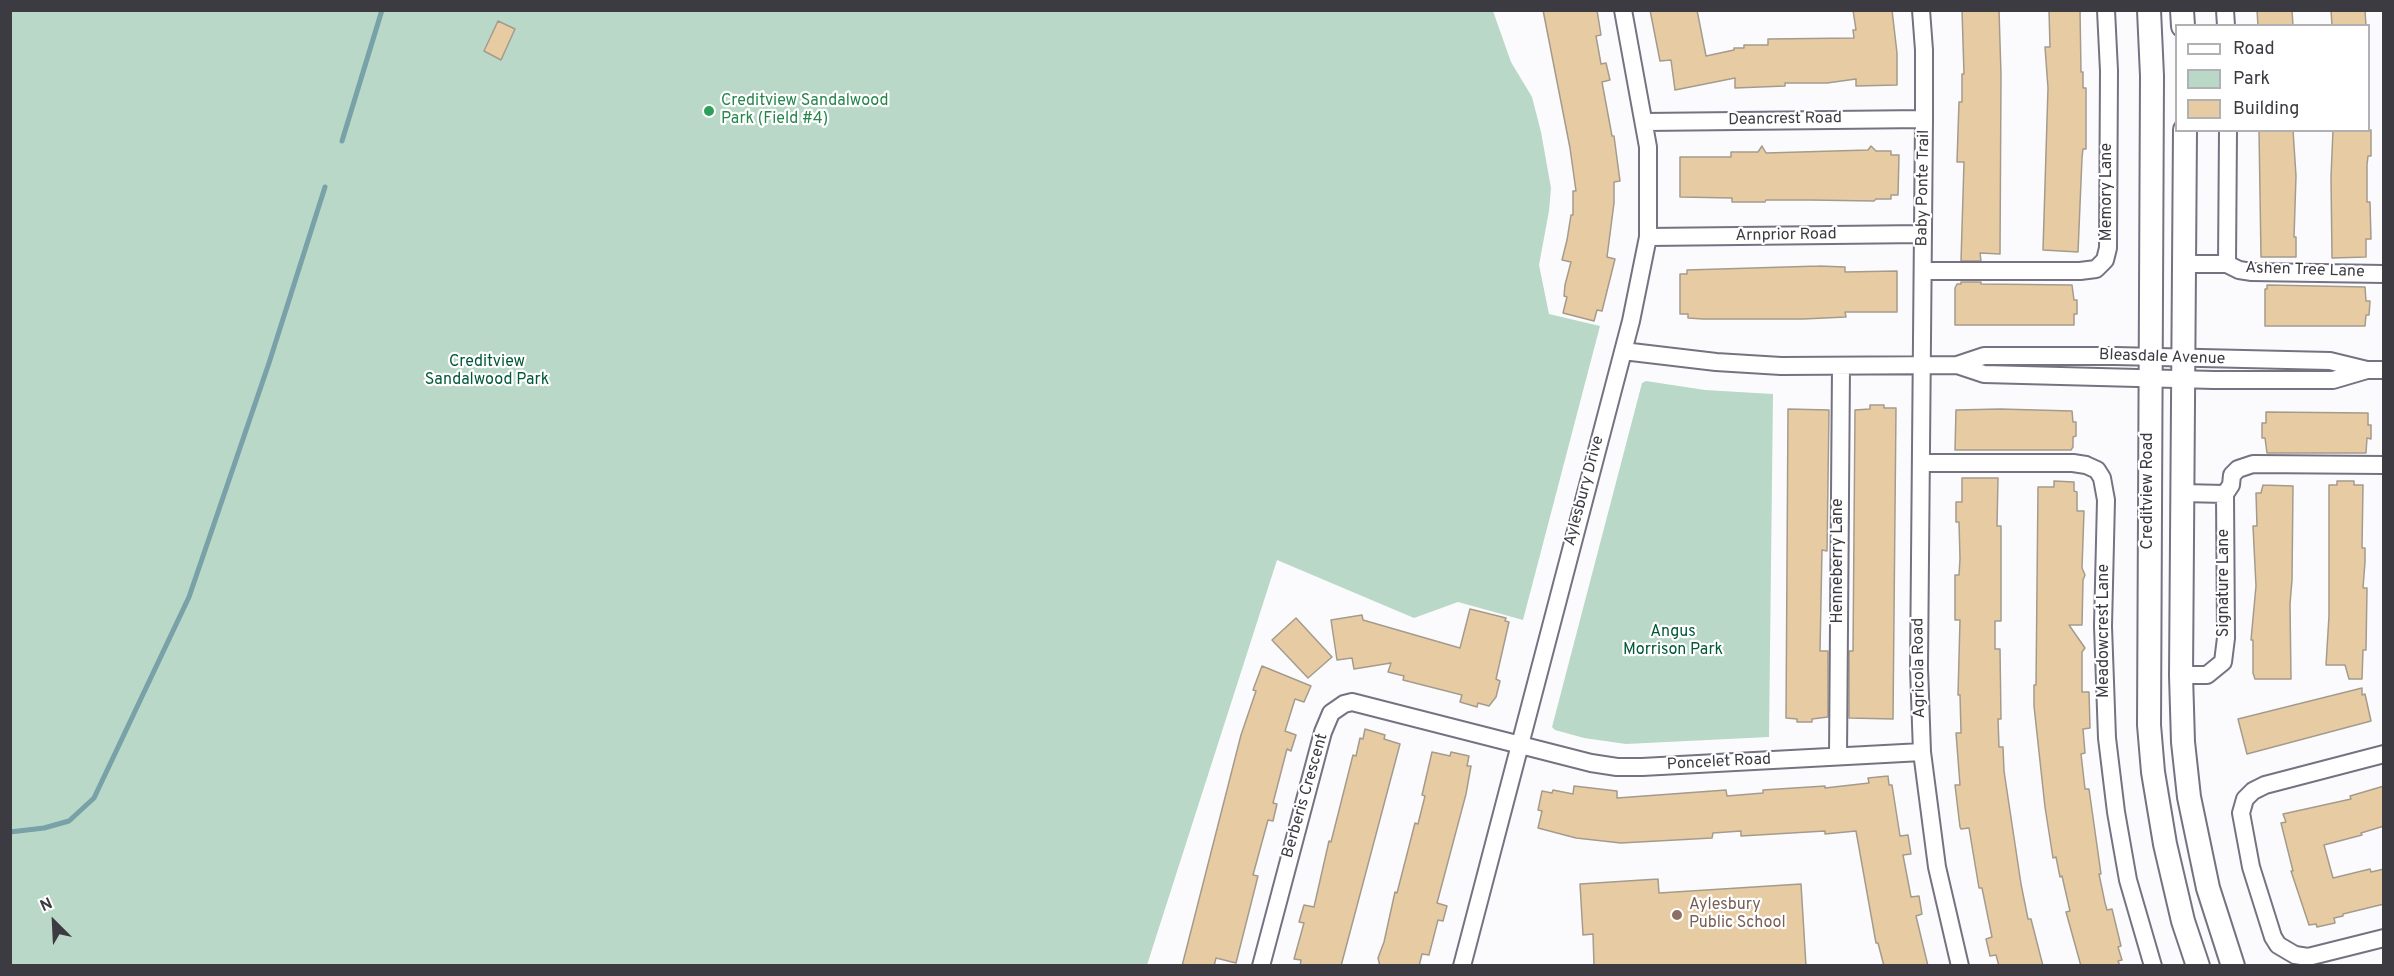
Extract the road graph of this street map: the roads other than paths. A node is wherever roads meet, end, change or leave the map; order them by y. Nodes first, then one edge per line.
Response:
1 (1623, 10) edge
2 (1921, 10) edge
3 (2106, 10) edge
4 (2149, 10) edge
5 (1924, 118) junction
6 (1645, 122) junction
7 (2185, 132) edge
8 (2228, 132) edge
9 (1923, 234) junction
10 (1648, 237) junction
11 (2184, 264) junction
12 (2227, 264) junction
13 (1923, 271) junction
14 (2384, 274) edge
15 (1623, 351) junction
16 (1841, 366) junction
17 (1922, 366) junction
18 (2150, 367) junction
19 (2183, 368) junction
20 (2375, 370) edge
21 (1922, 463) junction
22 (2384, 465) edge
23 (2182, 493) junction
24 (2225, 494) junction
25 (2181, 675) junction
26 (1519, 745) junction
27 (1922, 752) junction
28 (2384, 754) edge
29 (1838, 756) junction
30 (2384, 938) edge
31 (1261, 966) edge
32 (1462, 966) edge
33 (1959, 966) edge
34 (2153, 966) edge
35 (2198, 966) edge
36 (2234, 966) edge

1 - 6 street, Aylesbury Drive
2 - 5 street, Baby Ponte Trail
3 - 13 street, Memory Lane
4 - 18 main road, Creditview Road
5 - 6 street, Deancrest Road
5 - 9 street, Baby Ponte Trail
6 - 10 street, Aylesbury Drive
7 - 11 main road, Creditview Road
8 - 12 street, Ashen Tree Lane
9 - 10 street, Arnprior Road
9 - 13 street, Baby Ponte Trail
10 - 15 street, Aylesbury Drive
11 - 12 street, Ashen Tree Lane
11 - 19 main road, Creditview Road
12 - 14 street, Ashen Tree Lane
13 - 17 street, Baby Ponte Trail
15 - 16 street, Bleasdale Avenue
15 - 26 street, Aylesbury Drive
16 - 17 street, Bleasdale Avenue
16 - 29 street, Henneberry Lane
17 - 18 street, Bleasdale Avenue
17 - 21 street, Agricola Road
18 - 19 street, Bleasdale Avenue
18 - 35 main road, Creditview Road
19 - 20 street, Bleasdale Avenue
19 - 23 main road, Creditview Road
21 - 27 street, Agricola Road
21 - 34 street, Meadowcrest Lane
22 - 24 street, Signature Lane
23 - 24 street
23 - 25 main road, Creditview Road
24 - 25 street, Signature Lane
25 - 36 main road, Creditview Road
26 - 29 street, Poncelet Road
26 - 31 street, Berberis Crescent
26 - 32 street, Aylesbury Drive
27 - 29 street, Poncelet Road
27 - 33 street, Agricola Road
28 - 30 street

